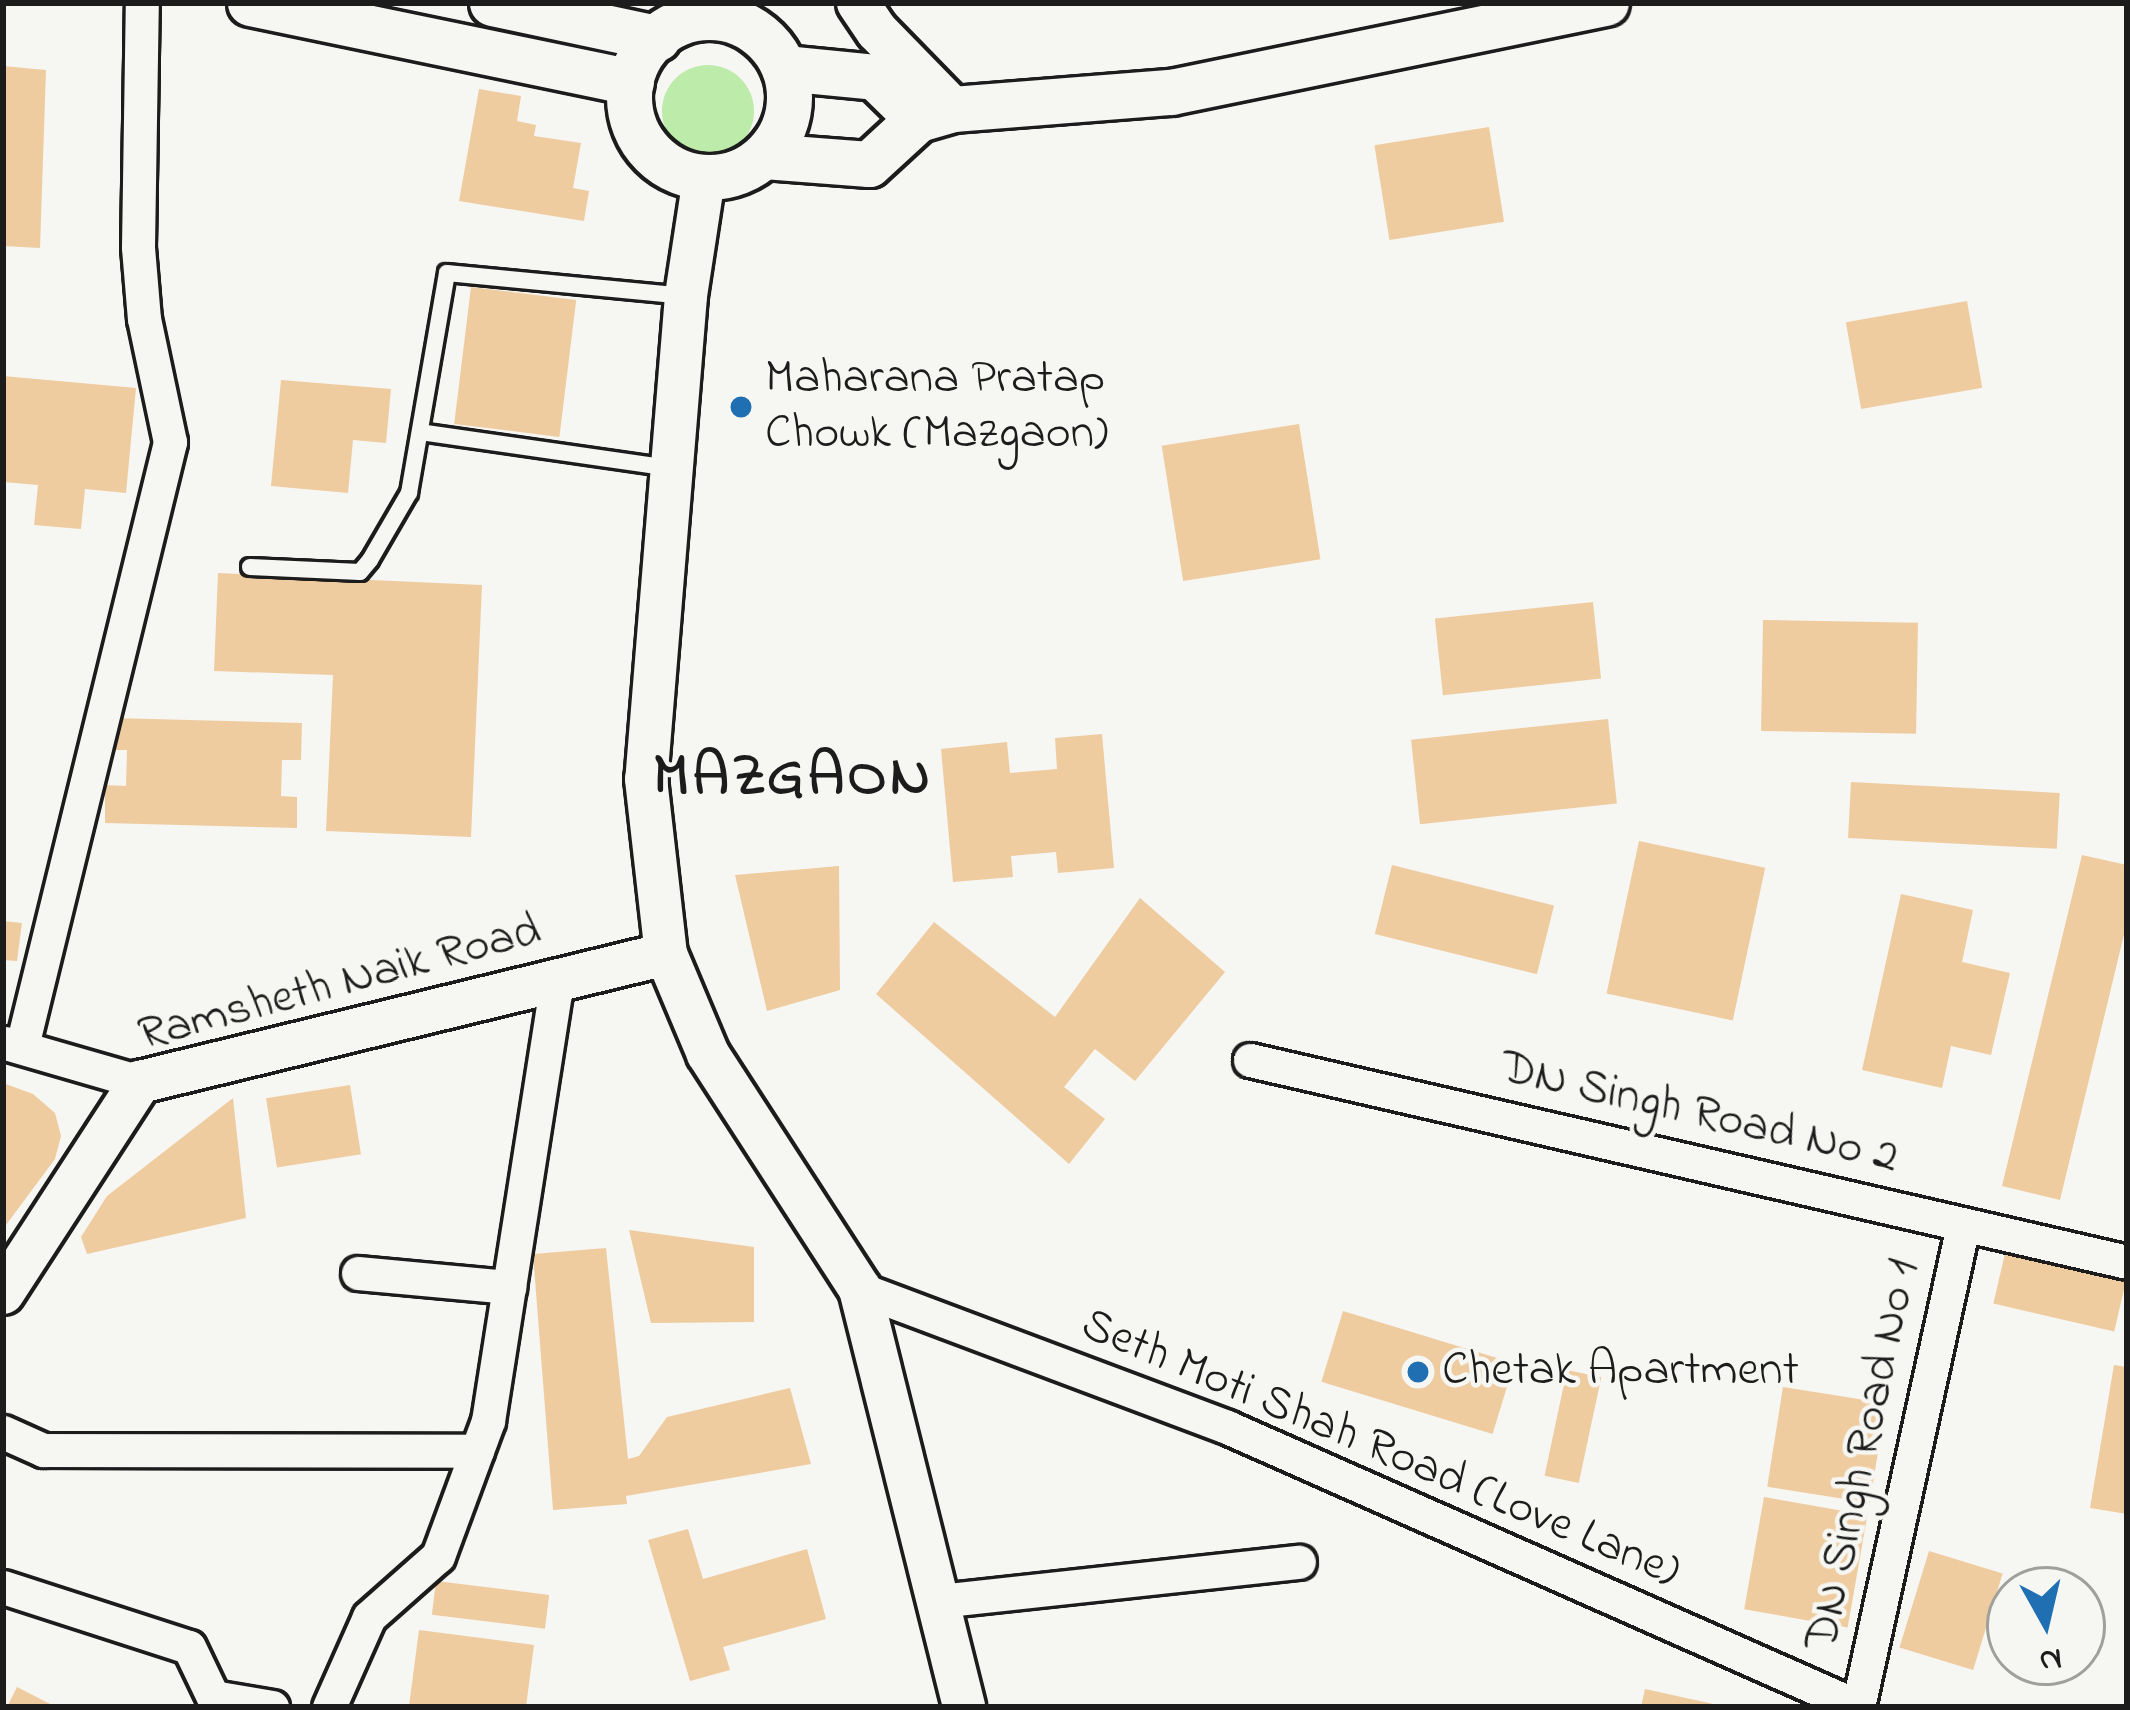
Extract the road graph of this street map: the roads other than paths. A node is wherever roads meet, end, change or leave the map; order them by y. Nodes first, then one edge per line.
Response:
1 (142, 3) edge
2 (250, 3) edge
3 (491, 3) edge
4 (858, 3) edge
5 (1606, 3) edge
6 (718, 9) edge
7 (657, 38) junction
8 (784, 68) junction
9 (631, 82) junction
10 (936, 114) junction
11 (764, 156) junction
12 (704, 178) junction
13 (686, 296) junction
14 (420, 432) junction
15 (671, 468) junction
16 (250, 567) dead end
17 (666, 954) junction
18 (557, 978) junction
19 (12, 1044) edge
20 (1250, 1060) dead end
21 (140, 1082) junction
22 (1964, 1224) junction
23 (2127, 1262) edge
24 (358, 1273) dead end
25 (509, 1287) junction
26 (860, 1289) junction
27 (3, 1293) edge
28 (3, 1432) edge
29 (477, 1451) junction
30 (1299, 1562) dead end
31 (3, 1587) edge
32 (938, 1601) junction
33 (201, 1673) junction
34 (194, 1707) edge
35 (272, 1707) edge
36 (329, 1707) edge
37 (964, 1707) edge
38 (1858, 1707) edge

1 - 19 street
2 - 9 main road
3 - 7 main road
4 - 10 street
5 - 10 main road
6 - 7 main road
6 - 8 main road
7 - 9 main road
8 - 10 main road
8 - 11 main road
9 - 12 main road
10 - 11 main road
11 - 12 main road
12 - 13 street
13 - 14 lane
13 - 15 street
14 - 15 lane
14 - 16 lane
15 - 17 street
17 - 18 street, Ramsheth Naik Road
17 - 26 street
18 - 21 street, Ramsheth Naik Road
18 - 25 street
19 - 21 street
20 - 22 street, DN Singh Road No 2
21 - 27 street, Ramsheth Naik Road
22 - 23 street, DN Singh Road No 2
22 - 38 street, DN Singh Road No 1
24 - 25 street
25 - 29 street
26 - 32 street
26 - 38 street, Seth Moti Shah Road (Love Lane)
28 - 29 street
29 - 36 street
30 - 32 street
31 - 33 street
32 - 37 street
33 - 34 street
33 - 35 street

